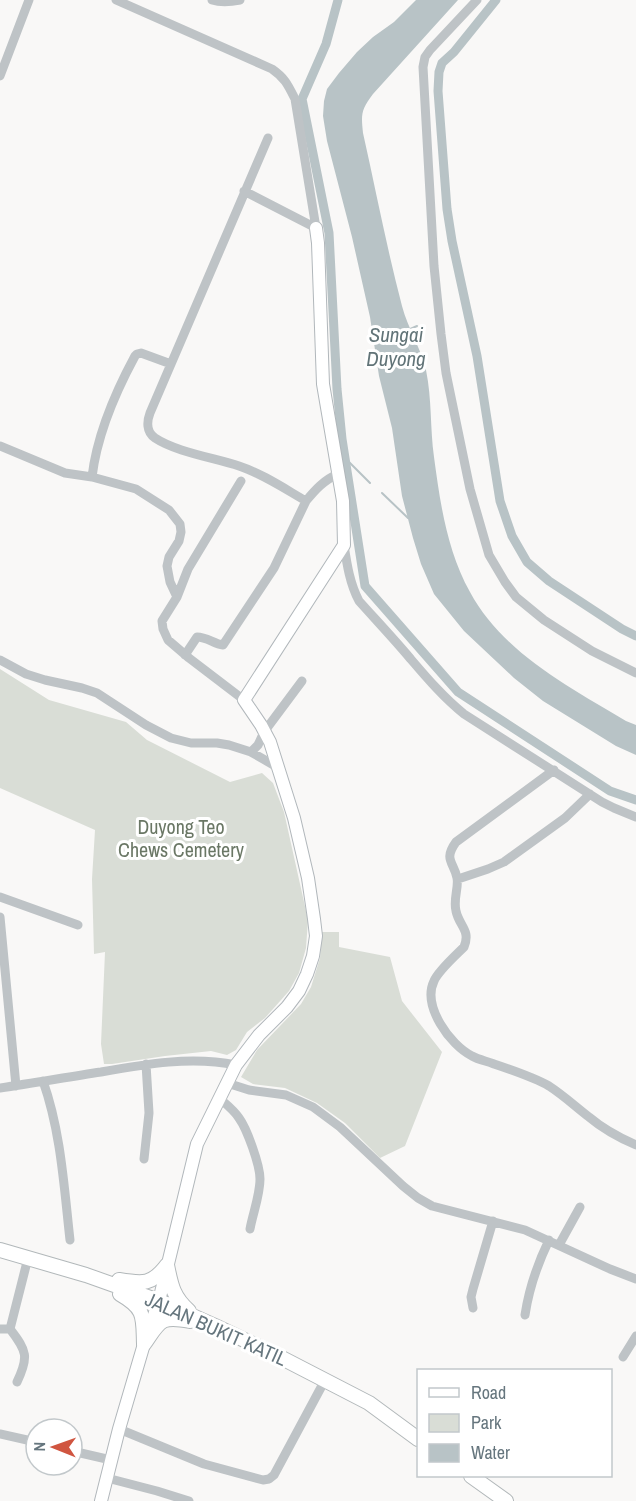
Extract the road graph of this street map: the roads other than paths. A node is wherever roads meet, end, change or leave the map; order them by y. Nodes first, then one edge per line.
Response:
1 (29, 0) edge
2 (116, 0) edge
3 (212, 0) edge
4 (240, 0) edge
5 (477, 0) edge
6 (0, 76) edge
7 (268, 138) dead end
8 (244, 191) junction
9 (316, 228) junction
10 (171, 364) junction
11 (0, 446) edge
12 (338, 474) junction
13 (92, 477) junction
14 (241, 481) dead end
15 (306, 501) junction
16 (344, 545) junction
17 (177, 597) junction
18 (185, 655) junction
19 (0, 660) edge
20 (636, 673) edge
21 (302, 681) dead end
22 (244, 700) junction
23 (264, 732) junction
24 (251, 752) junction
25 (277, 767) junction
26 (554, 770) junction
27 (590, 794) junction
28 (636, 817) edge
29 (458, 879) junction
30 (0, 897) edge
31 (0, 917) edge
32 (78, 925) dead end
33 (4, 1014) edge
34 (146, 1064) junction
35 (236, 1065) junction
36 (43, 1081) junction
37 (227, 1083) junction
38 (16, 1086) junction
39 (0, 1088) edge
40 (219, 1098) junction
41 (636, 1144) edge
42 (144, 1159) dead end
43 (580, 1207) dead end
44 (492, 1221) junction
45 (249, 1229) dead end
46 (70, 1240) dead end
47 (549, 1240) junction
48 (560, 1245) junction
49 (0, 1250) edge
50 (28, 1258) junction
51 (167, 1265) junction
52 (86, 1275) junction
53 (636, 1278) edge
54 (159, 1301) junction
55 (473, 1308) dead end
56 (525, 1315) dead end
57 (197, 1318) junction
58 (215, 1326) junction
59 (5, 1329) edge
60 (636, 1336) edge
61 (144, 1344) junction
62 (623, 1357) dead end
63 (325, 1380) junction
64 (17, 1383) dead end
65 (119, 1429) junction
66 (0, 1434) edge
67 (417, 1438) edge
68 (24, 1439) edge
69 (84, 1454) edge
70 (111, 1460) junction
71 (472, 1477) edge
72 (107, 1479) junction
73 (101, 1501) edge
74 (189, 1501) edge
75 (506, 1501) edge

1 - 6 street
2 - 9 street
3 - 4 street
5 - 20 street
7 - 8 street
8 - 9 street
8 - 10 street
9 - 12 street
10 - 13 street
10 - 15 street
11 - 13 street
12 - 15 street
12 - 16 street
13 - 17 street
14 - 17 street
15 - 18 street
16 - 22 street
16 - 26 street
17 - 18 street
18 - 22 street
19 - 24 street
21 - 23 street
22 - 23 street
23 - 24 street
23 - 25 street
24 - 25 street
25 - 35 street
26 - 27 street
26 - 29 street
27 - 28 street
27 - 29 street
29 - 41 street
30 - 32 street
31 - 33 street
33 - 38 street
34 - 35 street
34 - 36 street
34 - 42 street
35 - 37 street
36 - 38 street
36 - 46 street
37 - 40 street
37 - 44 street
38 - 39 street
40 - 45 street
40 - 51 street
43 - 48 street
44 - 47 street
44 - 55 street
47 - 48 street
47 - 56 street
48 - 53 street
49 - 50 main road, JALAN BUKIT KATIL
50 - 52 main road, JALAN BUKIT KATIL
50 - 59 street
51 - 52 main road
51 - 54 street
51 - 57 main road
52 - 54 main road, JALAN BUKIT KATIL
52 - 61 main road
54 - 57 main road, JALAN BUKIT KATIL
54 - 61 street
57 - 58 main road, JALAN BUKIT KATIL
58 - 61 main road
58 - 63 main road, JALAN BUKIT KATIL
59 - 64 street
60 - 62 street
61 - 65 street
63 - 65 street
63 - 67 main road, JALAN BUKIT KATIL
65 - 70 street
66 - 68 street
69 - 70 street
70 - 72 street
71 - 75 main road
72 - 73 street
72 - 74 street

